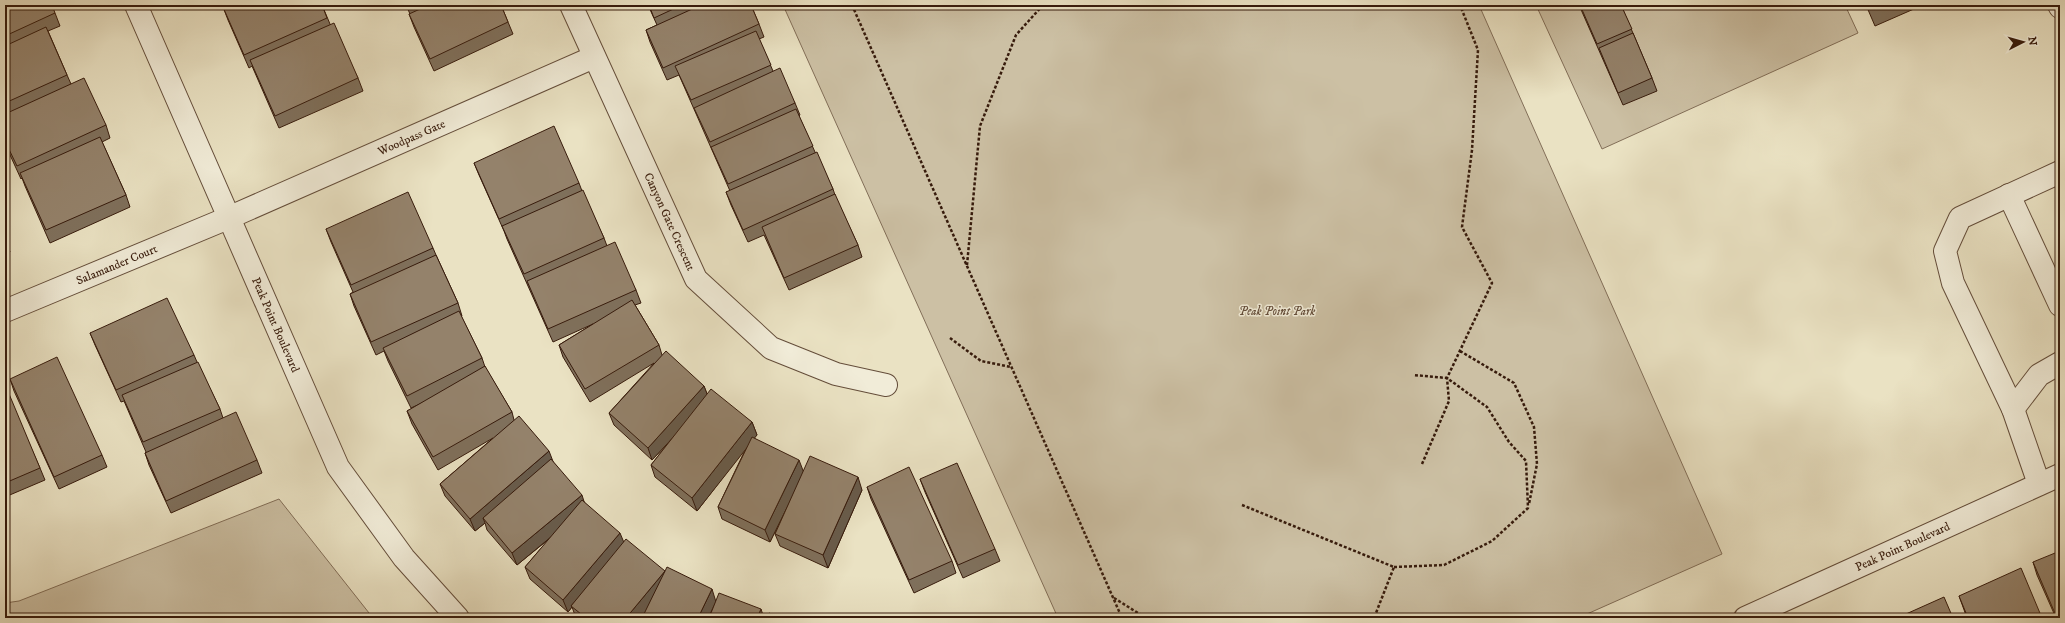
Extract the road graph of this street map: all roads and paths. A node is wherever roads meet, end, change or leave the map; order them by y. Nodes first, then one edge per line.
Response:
1 (136, 5) edge
2 (571, 5) edge
3 (852, 5) edge
4 (1043, 5) edge
5 (1460, 5) edge
6 (594, 57) junction
7 (2060, 172) edge
8 (2009, 195) junction
9 (228, 218) junction
10 (967, 265) junction
11 (2060, 305) edge
12 (5, 311) edge
13 (950, 338) dead end
14 (1460, 351) junction
15 (2060, 364) edge
16 (1011, 367) junction
17 (1413, 375) dead end
18 (1447, 378) junction
19 (886, 385) dead end
20 (2013, 409) junction
21 (1422, 464) dead end
22 (2060, 475) edge
23 (2039, 484) junction
24 (1242, 505) dead end
25 (1528, 508) junction
26 (1394, 567) junction
27 (1113, 598) junction
28 (458, 618) edge
29 (1122, 618) edge
30 (1146, 618) edge
31 (1374, 618) edge
32 (1746, 618) edge

1 - 9 street, Peak Point Boulevard
2 - 6 street, Canyon Gate Crescent
3 - 10 path
4 - 10 path
5 - 14 path
6 - 9 street, Woodpass Gate
6 - 19 street, Canyon Gate Crescent
7 - 8 street
8 - 11 street
8 - 20 street
9 - 12 street, Salamander Court
9 - 28 street, Peak Point Boulevard
10 - 16 path
13 - 16 path
14 - 18 path
14 - 25 path
15 - 20 street
16 - 27 path
17 - 18 path
18 - 21 path
18 - 25 path
20 - 23 street
22 - 23 street, Peak Point Boulevard
23 - 32 street, Peak Point Boulevard
24 - 26 path
25 - 26 path
26 - 31 path
27 - 29 path
27 - 30 path

